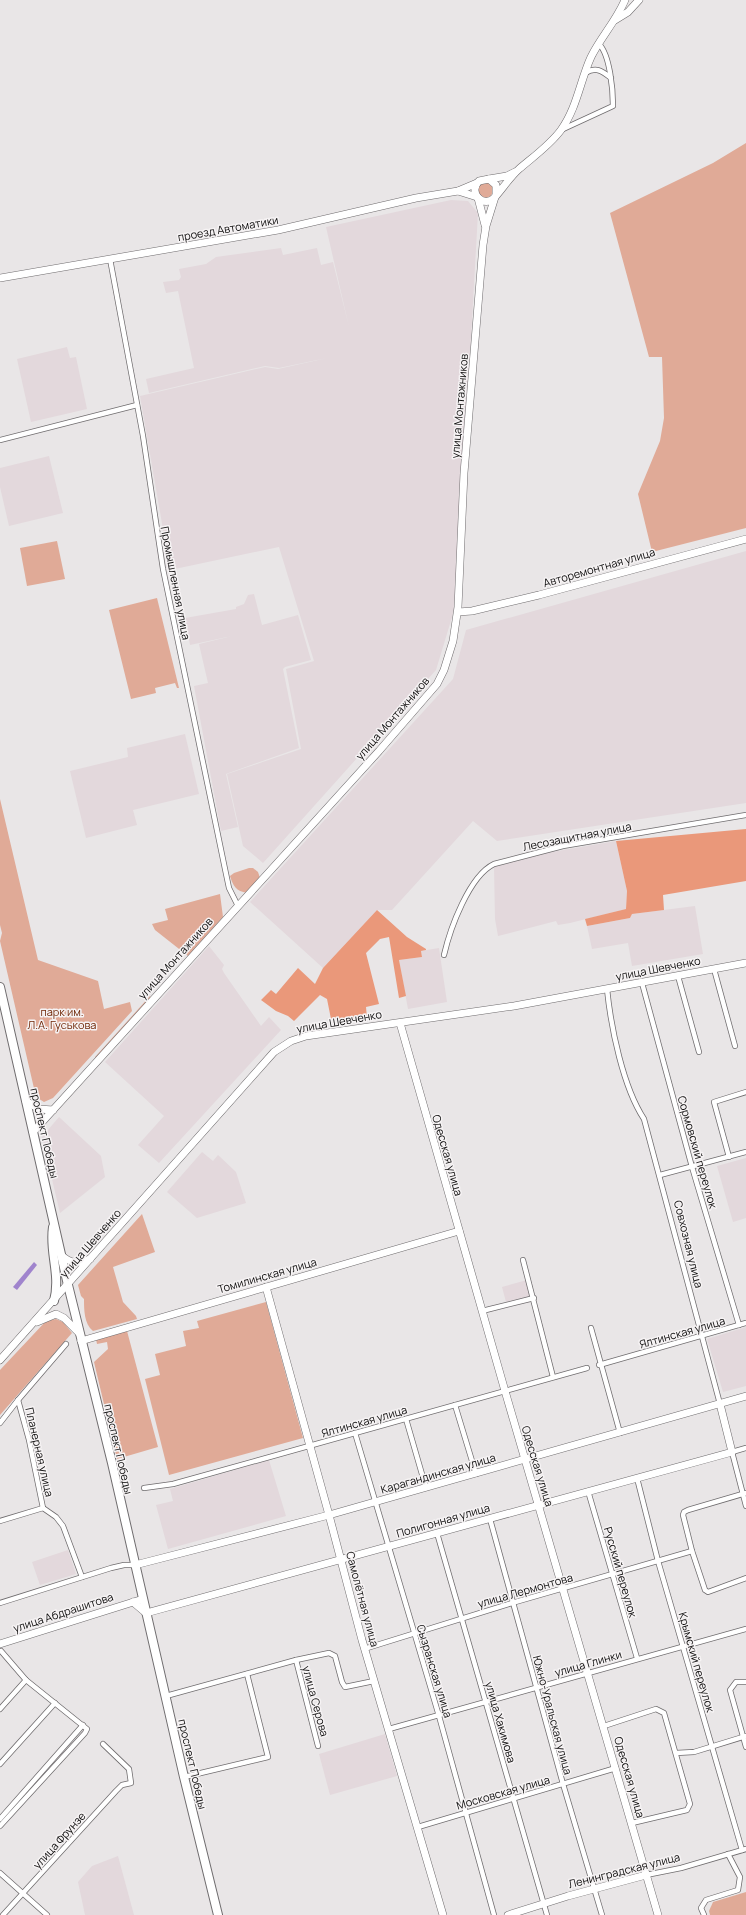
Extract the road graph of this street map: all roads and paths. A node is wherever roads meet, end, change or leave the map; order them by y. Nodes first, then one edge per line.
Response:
1 (625, 0) edge
2 (639, 0) edge
3 (615, 20) junction
4 (599, 44) junction
5 (585, 73) junction
6 (610, 78) junction
7 (560, 130) junction
8 (517, 171) junction
9 (489, 179) junction
10 (477, 183) junction
11 (458, 191) junction
12 (496, 196) junction
13 (477, 198) junction
14 (486, 226) junction
15 (110, 259) junction
16 (0, 278) edge
17 (137, 405) junction
18 (0, 440) edge
19 (746, 539) edge
20 (458, 612) junction
21 (746, 815) edge
22 (238, 906) junction
23 (444, 956) dead end
24 (746, 964) edge
25 (714, 969) junction
26 (678, 976) junction
27 (642, 983) junction
28 (0, 987) edge
29 (607, 989) junction
30 (400, 1023) junction
31 (735, 1046) dead end
32 (699, 1052) dead end
33 (746, 1092) edge
34 (26, 1101) junction
35 (53, 1110) junction
36 (33, 1132) junction
37 (746, 1152) edge
38 (729, 1157) junction
39 (692, 1167) junction
40 (660, 1176) junction
41 (54, 1222) junction
42 (459, 1232) junction
43 (61, 1255) junction
44 (92, 1258) junction
45 (523, 1260) dead end
46 (68, 1286) junction
47 (266, 1287) junction
48 (534, 1298) junction
49 (54, 1301) junction
50 (482, 1311) junction
51 (746, 1323) edge
52 (33, 1324) junction
53 (739, 1325) junction
54 (591, 1328) dead end
55 (701, 1336) junction
56 (80, 1337) junction
57 (66, 1344) dead end
58 (0, 1360) edge
59 (600, 1365) junction
60 (587, 1368) dead end
61 (553, 1377) junction
62 (505, 1391) junction
63 (746, 1396) edge
64 (18, 1400) junction
65 (720, 1404) junction
66 (455, 1405) junction
67 (406, 1419) junction
68 (0, 1423) edge
69 (355, 1433) junction
70 (620, 1433) junction
71 (310, 1446) junction
72 (746, 1448) edge
73 (732, 1452) junction
74 (526, 1460) junction
75 (476, 1474) junction
76 (637, 1478) junction
77 (144, 1488) dead end
78 (426, 1488) junction
79 (588, 1491) junction
80 (744, 1494) edge
81 (376, 1502) junction
82 (539, 1505) junction
83 (746, 1506) edge
84 (44, 1508) junction
85 (329, 1515) junction
86 (490, 1519) junction
87 (0, 1520) edge
88 (437, 1534) junction
89 (389, 1547) junction
90 (692, 1551) junction
91 (341, 1561) junction
92 (658, 1561) junction
93 (135, 1566) junction
94 (613, 1575) junction
95 (82, 1577) junction
96 (746, 1578) edge
97 (563, 1588) junction
98 (143, 1599) junction
99 (133, 1602) junction
100 (0, 1603) edge
101 (512, 1603) junction
102 (146, 1613) junction
103 (462, 1618) junction
104 (746, 1629) edge
105 (414, 1633) junction
106 (683, 1646) junction
107 (0, 1649) edge
108 (364, 1649) junction
109 (637, 1658) junction
110 (296, 1660) junction
111 (588, 1672) junction
112 (247, 1674) junction
113 (26, 1680) junction
114 (374, 1681) junction
115 (746, 1682) edge
116 (537, 1687) junction
117 (166, 1696) junction
118 (486, 1702) junction
119 (55, 1703) junction
120 (0, 1709) edge
121 (439, 1716) junction
122 (83, 1725) junction
123 (604, 1726) junction
124 (389, 1729) junction
125 (744, 1737) edge
126 (103, 1744) dead end
127 (318, 1746) dead end
128 (711, 1747) junction
129 (746, 1747) edge
130 (676, 1753) junction
131 (0, 1764) edge
132 (616, 1768) junction
133 (184, 1777) junction
134 (563, 1784) junction
135 (514, 1798) junction
136 (466, 1812) junction
137 (0, 1818) edge
138 (632, 1823) junction
139 (0, 1826) edge
140 (418, 1828) junction
141 (744, 1850) edge
142 (728, 1854) junction
143 (0, 1873) edge
144 (646, 1875) junction
145 (594, 1890) junction
146 (23, 1893) junction
147 (544, 1904) junction
148 (3, 1915) edge
149 (47, 1915) edge
150 (218, 1915) edge
151 (443, 1915) edge
152 (494, 1915) edge
153 (508, 1915) edge
154 (547, 1915) edge
155 (602, 1915) edge
156 (658, 1915) edge
157 (704, 1915) edge

1 - 3 main road, улица Монтажников
2 - 3 main road, улица Монтажников
3 - 4 main road, улица Монтажников
4 - 5 main road, улица Монтажников
4 - 6 street
5 - 6 street
5 - 7 main road, улица Монтажников
6 - 7 street
7 - 8 main road, улица Монтажников
8 - 9 main road, улица Монтажников
8 - 12 main road, улица Монтажников
9 - 10 main road
9 - 12 main road
10 - 11 main road, проезд Автоматики
10 - 13 main road
11 - 13 main road, проезд Автоматики
11 - 15 main road, проезд Автоматики
12 - 13 main road
12 - 14 main road, улица Монтажников
13 - 14 main road, улица Монтажников
14 - 20 main road, улица Монтажников
15 - 16 main road, проезд Автоматики
15 - 17 street, Промышленная улица
17 - 18 street
17 - 22 street, Промышленная улица
19 - 20 main road, Авторемонтная улица
20 - 22 main road, улица Монтажников
21 - 23 street, Лесозащитная улица
22 - 35 main road, улица Монтажников
24 - 25 main road, улица Шевченко
25 - 26 main road, улица Шевченко
25 - 31 street
26 - 27 main road, улица Шевченко
26 - 32 street
27 - 29 main road, улица Шевченко
27 - 39 street, Сормовский переулок
28 - 34 main road, проспект Победы
29 - 30 main road, улица Шевченко
29 - 40 street, Совхозная улица
30 - 42 main road, Одесская улица
30 - 44 main road, улица Шевченко
33 - 38 street
34 - 35 main road
34 - 36 main road, проспект Победы
35 - 36 main road, улица Монтажников
36 - 41 main road, проспект Победы
37 - 38 street
38 - 39 street
39 - 40 street
39 - 53 street, Сормовский переулок
40 - 55 street, Совхозная улица
41 - 43 main road, проспект Победы
41 - 49 main road
42 - 47 main road, Томилинская улица
42 - 50 main road, Одесская улица
43 - 44 main road
43 - 46 main road, проспект Победы
44 - 46 main road, улица Шевченко
45 - 48 street
46 - 49 main road, улица Шевченко
46 - 56 main road, проспект Победы
47 - 56 main road, Томилинская улица
47 - 71 main road, Самолётная улица
48 - 50 street
48 - 61 street
49 - 52 main road, улица Шевченко
50 - 62 main road, Одесская улица
51 - 53 street, Ялтинская улица
52 - 56 main road
52 - 58 main road, улица Шевченко
53 - 55 street, Ялтинская улица
54 - 59 street
55 - 59 street, Ялтинская улица
55 - 65 street, Совхозная улица
56 - 93 main road, проспект Победы
57 - 64 street
59 - 70 street
60 - 61 street, Ялтинская улица
61 - 62 street, Ялтинская улица
62 - 66 street, Ялтинская улица
62 - 74 main road, Одесская улица
63 - 65 main road, Карагандинская улица
64 - 68 street
64 - 84 street, Планерная улица
65 - 70 main road, Карагандинская улица
65 - 73 main road, Совхозная улица
66 - 67 street, Ялтинская улица
66 - 75 street
67 - 69 street, Ялтинская улица
67 - 78 street
69 - 71 street, Ялтинская улица
69 - 81 street, Сызранская улица
70 - 74 main road, Карагандинская улица
71 - 77 street, Ялтинская улица
71 - 85 main road, Самолётная улица
72 - 73 street, Полигонная улица
73 - 76 main road, Полигонная улица
73 - 80 street, Совхозная улица
74 - 75 main road, Карагандинская улица
74 - 82 main road, Одесская улица
75 - 78 main road, Карагандинская улица
76 - 79 main road, Полигонная улица
76 - 92 street, Крымский переулок
78 - 81 main road, Карагандинская улица
79 - 82 main road, Полигонная улица
79 - 94 street, Русский переулок
80 - 83 street, Совхозная улица
80 - 90 street
81 - 85 main road, Карагандинская улица
81 - 89 street, Сызранская улица
82 - 86 main road, Полигонная улица
82 - 97 main road, Одесская улица
84 - 87 street, Планерная улица
84 - 95 street, Планерная улица
85 - 91 main road, Самолётная улица
85 - 93 main road, Карагандинская улица
86 - 88 main road, Полигонная улица
86 - 101 street, Южно-Уральская улица
88 - 89 main road, Полигонная улица
88 - 103 street, улица Хакимова
89 - 91 main road, Полигонная улица
89 - 105 street, Сызранская улица
90 - 92 street, улица Лермонтова
90 - 96 street
91 - 102 main road, Полигонная улица
91 - 108 main road, Самолётная улица
92 - 94 street, улица Лермонтова
92 - 106 street, Крымский переулок
93 - 95 street
93 - 98 main road, проспект Победы
94 - 97 street, улица Лермонтова
94 - 109 street, Русский переулок
95 - 100 street
97 - 101 street, улица Лермонтова
97 - 111 main road, Одесская улица
98 - 99 main road, улица Абдрашитова
98 - 102 main road, проспект Победы
99 - 102 main road
99 - 107 main road, улица Абдрашитова
101 - 103 street, улица Лермонтова
101 - 116 street, Южно-Уральская улица
102 - 117 main road, проспект Победы
103 - 105 street, улица Лермонтова
103 - 118 street, улица Хакимова
104 - 106 street, улица Глинки
105 - 108 street, улица Лермонтова
105 - 121 street, Сызранская улица
106 - 109 street, улица Глинки
106 - 128 street, Крымский переулок
107 - 113 street
108 - 114 main road, Самолётная улица
109 - 111 street, улица Глинки
110 - 112 street
110 - 114 street
110 - 127 street, улица Серова
111 - 116 street, улица Глинки
111 - 123 main road, Одесская улица
112 - 117 street
112 - 133 street
113 - 119 street
113 - 120 street
114 - 124 main road, Самолётная улица
115 - 125 street
116 - 118 street, улица Глинки
116 - 134 street, Южно-Уральская улица
117 - 133 main road, проспект Победы
118 - 121 street, улица Глинки
118 - 135 street, улица Хакимова
119 - 122 street
119 - 131 street
121 - 124 street, улица Глинки
121 - 136 street, Сызранская улица
122 - 137 street
122 - 139 street
123 - 130 street
123 - 132 main road, Одесская улица
124 - 140 main road, Самолётная улица
125 - 128 street
125 - 129 street
126 - 146 street, улица Фрунзе
128 - 130 street
128 - 141 street, Крымский переулок
130 - 138 street
132 - 134 street, Московская улица
132 - 138 main road, Одесская улица
133 - 150 main road, проспект Победы
134 - 135 street, Московская улица
134 - 145 street, Южно-Уральская улица
135 - 136 street, Московская улица
135 - 147 street, улица Хакимова
136 - 140 street, Московская улица
136 - 152 street, Сызранская улица
138 - 144 main road, Одесская улица
140 - 151 main road, Самолётная улица
141 - 142 street, Ленинградская улица
142 - 144 street, Ленинградская улица
142 - 157 street
143 - 146 street
144 - 145 main road, Ленинградская улица
144 - 156 main road, Одесская улица
145 - 147 main road, Ленинградская улица
145 - 155 street, Южно-Уральская улица
146 - 148 street, улица Фрунзе
146 - 149 street
147 - 153 main road, Ленинградская улица
147 - 154 street, улица Хакимова

